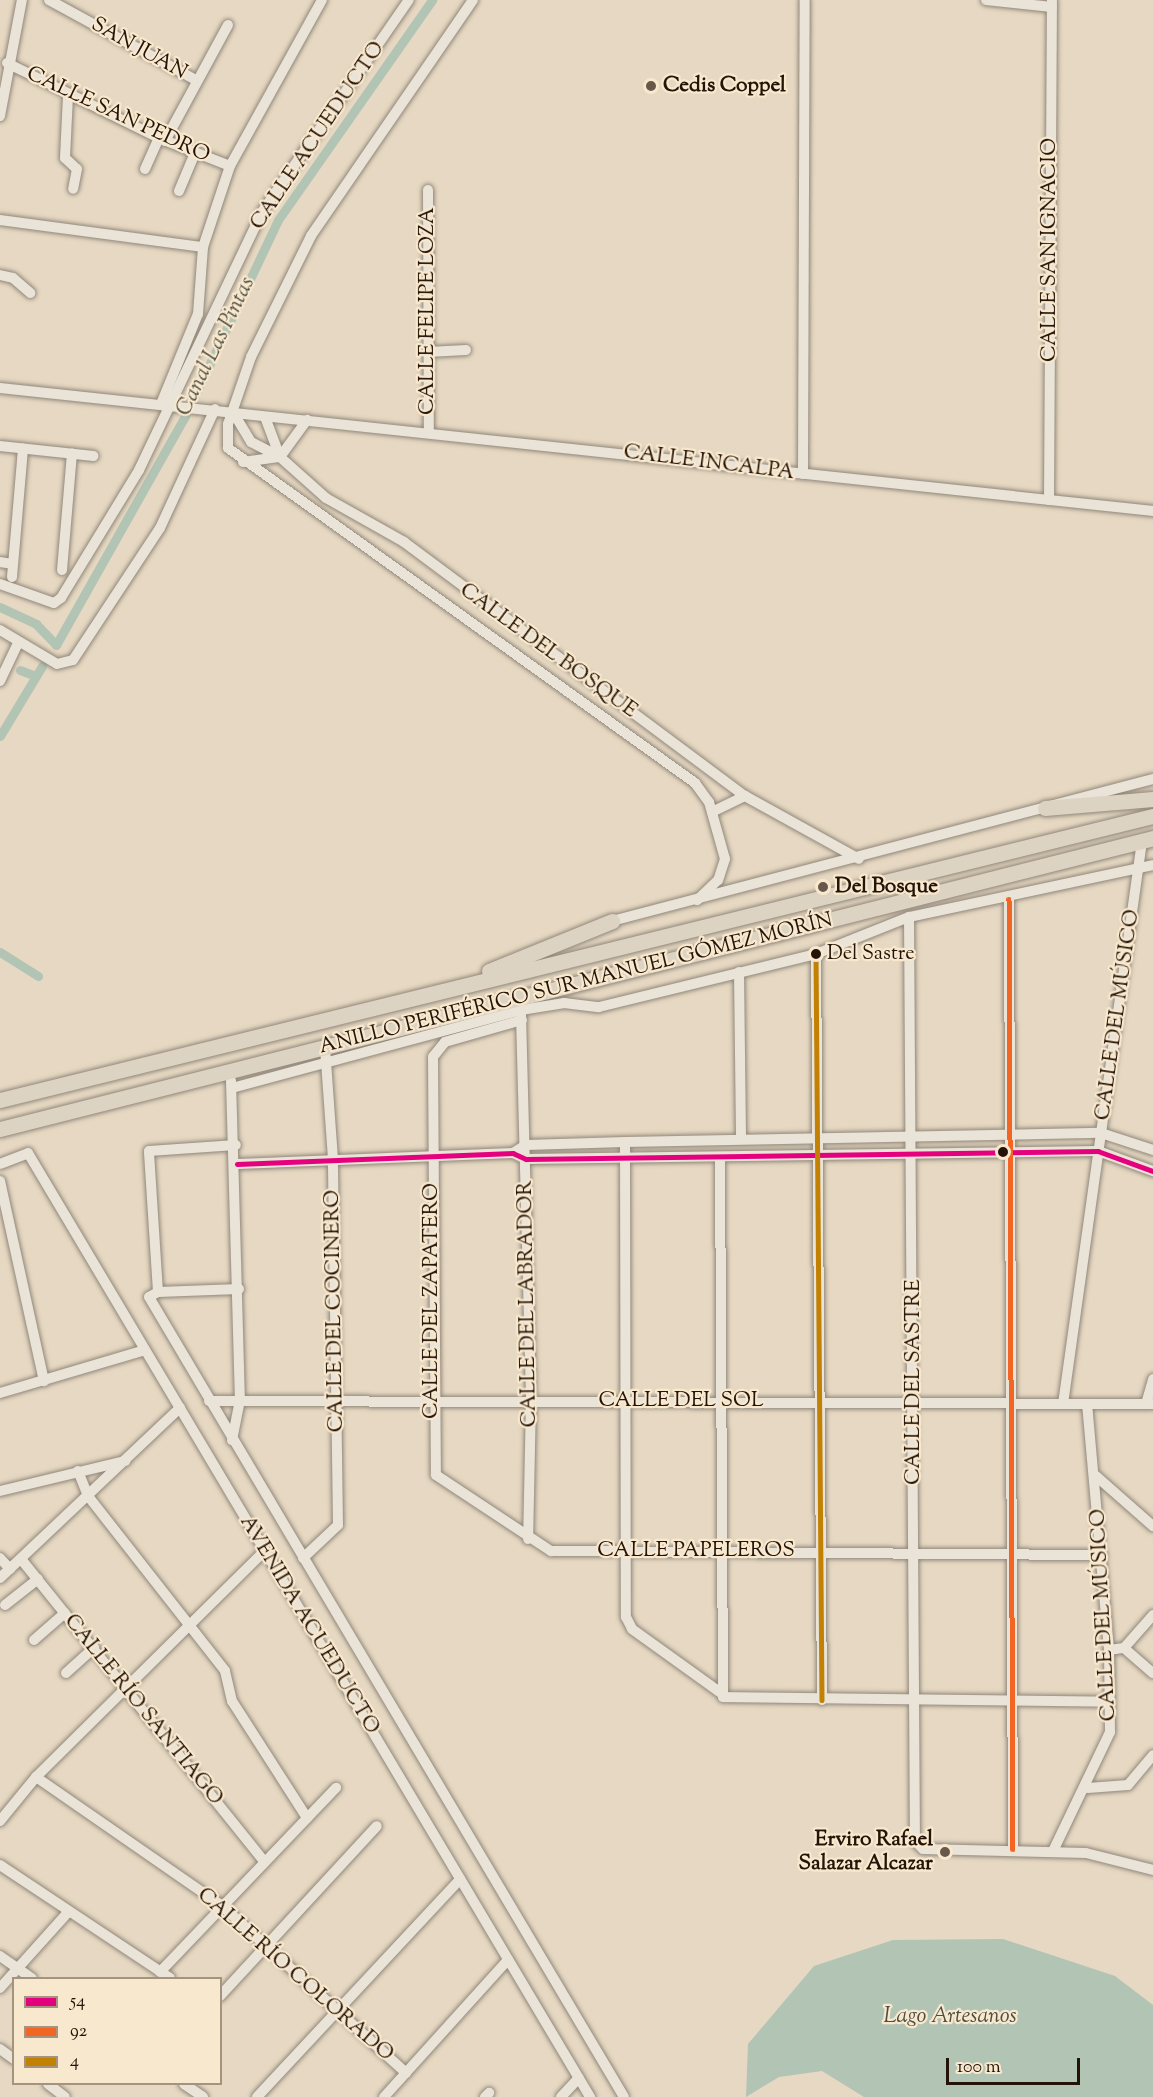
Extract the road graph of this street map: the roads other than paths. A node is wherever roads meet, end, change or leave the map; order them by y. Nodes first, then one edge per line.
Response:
1 (22, 0) edge
2 (322, 0) edge
3 (409, 0) edge
4 (473, 0) edge
5 (805, 0) edge
6 (986, 0) edge
7 (52, 1) edge
8 (1052, 4) edge
9 (228, 25) dead end
10 (7, 63) junction
11 (196, 80) junction
12 (68, 96) junction
13 (0, 116) edge
14 (162, 139) junction
15 (195, 153) junction
16 (230, 166) junction
17 (145, 169) dead end
18 (73, 189) dead end
19 (428, 190) dead end
20 (179, 191) dead end
21 (0, 220) edge
22 (203, 247) junction
23 (0, 275) edge
24 (30, 293) dead end
25 (466, 350) dead end
26 (429, 352) junction
27 (0, 388) edge
28 (171, 405) junction
29 (215, 409) junction
30 (233, 412) junction
31 (265, 417) junction
32 (307, 420) junction
33 (429, 432) junction
34 (0, 446) edge
35 (22, 448) junction
36 (72, 453) junction
37 (93, 456) dead end
38 (279, 457) junction
39 (243, 462) junction
40 (803, 474) junction
41 (1049, 500) junction
42 (1153, 511) edge
43 (0, 562) edge
44 (12, 564) junction
45 (62, 570) dead end
46 (12, 577) dead end
47 (0, 584) edge
48 (0, 630) edge
49 (18, 643) junction
50 (0, 681) edge
51 (1153, 779) edge
52 (745, 796) junction
53 (1153, 799) edge
54 (1045, 808) junction
55 (712, 812) junction
56 (1153, 816) edge
57 (1148, 839) edge
58 (859, 859) junction
59 (1153, 865) edge
60 (1139, 868) junction
61 (1009, 899) junction
62 (697, 900) junction
63 (909, 917) junction
64 (612, 921) joint
65 (816, 954) junction
66 (739, 972) junction
67 (439, 992) junction
68 (521, 1009) junction
69 (325, 1048) junction
70 (327, 1064) junction
71 (230, 1071) junction
72 (232, 1088) junction
73 (0, 1100) edge
74 (4, 1128) edge
75 (1101, 1133) junction
76 (1010, 1134) junction
77 (912, 1136) junction
78 (818, 1138) junction
79 (741, 1139) junction
80 (626, 1142) junction
81 (236, 1145) junction
82 (526, 1145) junction
83 (1153, 1150) edge
84 (1098, 1151) junction
85 (513, 1153) junction
86 (1010, 1153) junction
87 (912, 1154) junction
88 (432, 1155) junction
89 (818, 1155) junction
90 (720, 1157) junction
91 (626, 1158) junction
92 (333, 1159) junction
93 (526, 1159) junction
94 (0, 1164) edge
95 (237, 1164) junction
96 (1153, 1171) edge
97 (0, 1181) edge
98 (239, 1289) junction
99 (153, 1295) junction
100 (145, 1350) junction
101 (1153, 1379) edge
102 (45, 1381) junction
103 (0, 1393) edge
104 (336, 1399) junction
105 (240, 1400) junction
106 (433, 1400) junction
107 (531, 1400) junction
108 (209, 1401) junction
109 (626, 1401) junction
110 (724, 1401) junction
111 (820, 1402) junction
112 (914, 1403) junction
113 (1011, 1403) junction
114 (1063, 1404) junction
115 (1087, 1404) junction
116 (1150, 1404) edge
117 (180, 1408) junction
118 (232, 1440) junction
119 (125, 1461) junction
120 (78, 1471) junction
121 (1096, 1476) junction
122 (0, 1491) edge
123 (87, 1496) junction
124 (1153, 1526) edge
125 (528, 1539) junction
126 (264, 1550) junction
127 (543, 1550) joint
128 (626, 1551) junction
129 (723, 1551) junction
130 (821, 1552) junction
131 (915, 1553) junction
132 (1012, 1554) junction
133 (1102, 1555) junction
134 (0, 1558) edge
135 (303, 1558) junction
136 (21, 1559) junction
137 (10, 1569) junction
138 (0, 1578) edge
139 (38, 1579) junction
140 (5, 1605) dead end
141 (65, 1613) junction
142 (1153, 1615) edge
143 (191, 1625) junction
144 (34, 1640) dead end
145 (94, 1648) junction
146 (1124, 1648) junction
147 (1109, 1650) junction
148 (1153, 1672) edge
149 (66, 1673) dead end
150 (126, 1687) junction
151 (722, 1695) junction
152 (822, 1700) junction
153 (916, 1701) junction
154 (1013, 1702) junction
155 (1110, 1702) junction
156 (1153, 1755) edge
157 (36, 1777) junction
158 (336, 1788) dead end
159 (1088, 1788) junction
160 (307, 1818) junction
161 (0, 1821) edge
162 (377, 1826) dead end
163 (1014, 1849) junction
164 (1054, 1849) junction
165 (264, 1861) junction
166 (0, 1865) edge
167 (1153, 1870) edge
168 (460, 1879) junction
169 (221, 1905) junction
170 (69, 1911) junction
171 (269, 1946) junction
172 (0, 1956) edge
173 (508, 1960) junction
174 (17, 1968) junction
175 (165, 1975) edge
176 (30, 1977) edge
177 (0, 1988) edge
178 (222, 1994) edge
179 (338, 2010) junction
180 (406, 2073) junction
181 (579, 2078) junction
182 (49, 2085) edge
183 (185, 2085) edge
184 (65, 2097) edge
185 (203, 2097) edge
186 (257, 2097) edge
187 (384, 2097) edge
188 (561, 2097) edge
189 (590, 2097) edge
190 (624, 2097) edge

1 - 10 street
2 - 16 street
3 - 28 street, CALLE ACUEDUCTO
4 - 30 street
5 - 40 street
6 - 8 street
7 - 11 street, SAN JUAN
8 - 41 street, CALLE SAN IGNACIO
9 - 11 street
10 - 12 street, CALLE SAN PEDRO
10 - 13 street
11 - 14 street
12 - 14 street, CALLE SAN PEDRO
12 - 18 street
14 - 15 street, CALLE SAN PEDRO
14 - 17 street
15 - 16 street, CALLE SAN PEDRO
15 - 20 street
16 - 22 street
19 - 26 street, CALLE FELIPE LOZA
21 - 22 street
22 - 28 street
23 - 24 street
25 - 26 street
26 - 33 street, CALLE FELIPE LOZA
27 - 28 street
28 - 29 street
28 - 47 street, CALLE ACUEDUCTO
29 - 30 street
29 - 49 street
30 - 31 street, CALLE INCALPA
30 - 38 street
30 - 39 street, CALLE DEL BOSQUE
31 - 32 street, CALLE INCALPA
31 - 38 street, CALLE DEL BOSQUE
32 - 33 street, CALLE INCALPA
32 - 38 street
33 - 40 street, CALLE INCALPA
34 - 35 street
35 - 36 street
35 - 44 street
36 - 37 street
36 - 45 street
38 - 39 street
38 - 52 street, CALLE DEL BOSQUE
39 - 55 street, CALLE DEL BOSQUE
40 - 41 street, CALLE INCALPA
41 - 42 street, CALLE INCALPA
43 - 44 street
44 - 46 street
48 - 49 street
49 - 50 street
51 - 54 street
52 - 55 street
52 - 58 street, CALLE DEL BOSQUE
53 - 54 highway
54 - 58 street
55 - 62 street, CALLE DEL BOSQUE
56 - 67 highway, ANILLO PERIFÉRICO SUR MANUEL GÓMEZ MORÍN
57 - 60 street, CALLE DEL MÚSICO
57 - 68 highway, ANILLO PERIFÉRICO SUR MANUEL GÓMEZ MORÍN
58 - 62 street
59 - 60 street
60 - 61 street
60 - 75 street, CALLE DEL MÚSICO
61 - 63 street
61 - 76 street
62 - 64 street
63 - 65 street
63 - 77 street, CALLE DEL SASTRE
64 - 67 highway
65 - 66 street
65 - 78 street
66 - 68 street
66 - 79 street
67 - 73 highway, ANILLO PERIFÉRICO SUR MANUEL GÓMEZ MORÍN
68 - 69 highway, ANILLO PERIFÉRICO SUR MANUEL GÓMEZ MORÍN
68 - 70 street
68 - 82 street, CALLE DEL LABRADOR
68 - 88 street, CALLE DEL ZAPATERO
69 - 70 street, CALLE DEL COCINERO
69 - 71 highway, ANILLO PERIFÉRICO SUR MANUEL GÓMEZ MORÍN
70 - 72 street
70 - 92 street, CALLE DEL COCINERO
71 - 72 street
71 - 74 highway, ANILLO PERIFÉRICO SUR MANUEL GÓMEZ MORÍN
72 - 81 street
75 - 76 street
75 - 83 street
75 - 84 street, CALLE DEL MÚSICO
76 - 77 street
76 - 86 street
77 - 78 street
77 - 87 street, CALLE DEL SASTRE
78 - 79 street
78 - 89 street
79 - 80 street
80 - 82 street
80 - 91 street
81 - 95 street
81 - 99 street
82 - 85 street
82 - 93 street, CALLE DEL LABRADOR
84 - 86 street
84 - 96 street
84 - 114 street, CALLE DEL MÚSICO
85 - 88 street
85 - 93 street
86 - 87 street
86 - 113 street
87 - 89 street
87 - 112 street, CALLE DEL SASTRE
88 - 92 street
88 - 106 street, CALLE DEL ZAPATERO
89 - 90 street
89 - 111 street
90 - 91 street
90 - 110 street
91 - 93 street
91 - 109 street
92 - 95 street
92 - 104 street, CALLE DEL COCINERO
93 - 107 street, CALLE DEL LABRADOR
94 - 100 street, AVENIDA ACUEDUCTO
95 - 98 street
97 - 102 street
98 - 99 street
98 - 105 street
99 - 108 street, AVENIDA ACUEDUCTO
100 - 102 street
100 - 117 street, AVENIDA ACUEDUCTO
101 - 116 street
102 - 103 street
104 - 105 street, CALLE DEL SOL
104 - 106 street, CALLE DEL SOL
104 - 135 street, CALLE DEL COCINERO
105 - 108 street, CALLE DEL SOL
105 - 118 street
106 - 107 street, CALLE DEL SOL
106 - 125 street, CALLE DEL ZAPATERO
107 - 109 street, CALLE DEL SOL
107 - 125 street, CALLE DEL LABRADOR
108 - 118 street, AVENIDA ACUEDUCTO
109 - 110 street, CALLE DEL SOL
109 - 128 street
110 - 111 street, CALLE DEL SOL
110 - 129 street
111 - 112 street, CALLE DEL SOL
111 - 130 street
112 - 113 street, CALLE DEL SOL
112 - 131 street, CALLE DEL SASTRE
113 - 114 street, CALLE DEL SOL
113 - 132 street
114 - 115 street, CALLE DEL SOL
115 - 116 street, CALLE DEL SOL
115 - 121 street, CALLE DEL MÚSICO
117 - 119 street
117 - 126 street, AVENIDA ACUEDUCTO
118 - 135 street, AVENIDA ACUEDUCTO
119 - 120 street
119 - 123 street
120 - 122 street
120 - 123 street
121 - 124 street
121 - 133 street, CALLE DEL MÚSICO
123 - 136 street
123 - 143 street
125 - 127 street, CALLE DEL ZAPATERO
126 - 143 street
126 - 168 street, AVENIDA ACUEDUCTO
127 - 128 street, CALLE PAPELEROS
128 - 129 street, CALLE PAPELEROS
128 - 151 street
129 - 130 street, CALLE PAPELEROS
129 - 151 street
130 - 131 street, CALLE PAPELEROS
130 - 152 street
131 - 132 street, CALLE PAPELEROS
131 - 153 street, CALLE DEL SASTRE
132 - 133 street, CALLE PAPELEROS
132 - 154 street
133 - 147 street, CALLE DEL MÚSICO
134 - 137 street
135 - 190 street, AVENIDA ACUEDUCTO
136 - 137 street
136 - 139 street, CALLE RÍO SANTIAGO
137 - 138 street
139 - 140 street
139 - 141 street, CALLE RÍO SANTIAGO
141 - 144 street
141 - 145 street, CALLE RÍO SANTIAGO
142 - 146 street
143 - 150 street
143 - 160 street
145 - 149 street
145 - 150 street, CALLE RÍO SANTIAGO
146 - 147 street
146 - 148 street
147 - 155 street, CALLE DEL MÚSICO
150 - 157 street
150 - 165 street, CALLE RÍO SANTIAGO
151 - 152 street
152 - 153 street
153 - 154 street
153 - 163 street, CALLE DEL SASTRE
154 - 155 street
154 - 163 street
155 - 159 street, CALLE DEL MÚSICO
156 - 159 street
157 - 161 street
157 - 169 street, CALLE RÍO COLORADO
158 - 160 street
159 - 164 street, CALLE DEL MÚSICO
160 - 165 street
162 - 171 street
163 - 164 street
164 - 167 street
165 - 169 street
166 - 170 street
168 - 173 street, AVENIDA ACUEDUCTO
168 - 179 street
169 - 171 street, CALLE RÍO COLORADO
169 - 175 street
170 - 174 street
170 - 175 street
171 - 178 street
171 - 179 street, CALLE RÍO COLORADO
172 - 174 street
173 - 180 street
173 - 181 street, AVENIDA ACUEDUCTO
174 - 176 street
174 - 177 street
179 - 180 street, CALLE RÍO COLORADO
179 - 186 street
180 - 187 street
181 - 188 street
181 - 189 street, AVENIDA ACUEDUCTO
182 - 184 street
183 - 185 street

